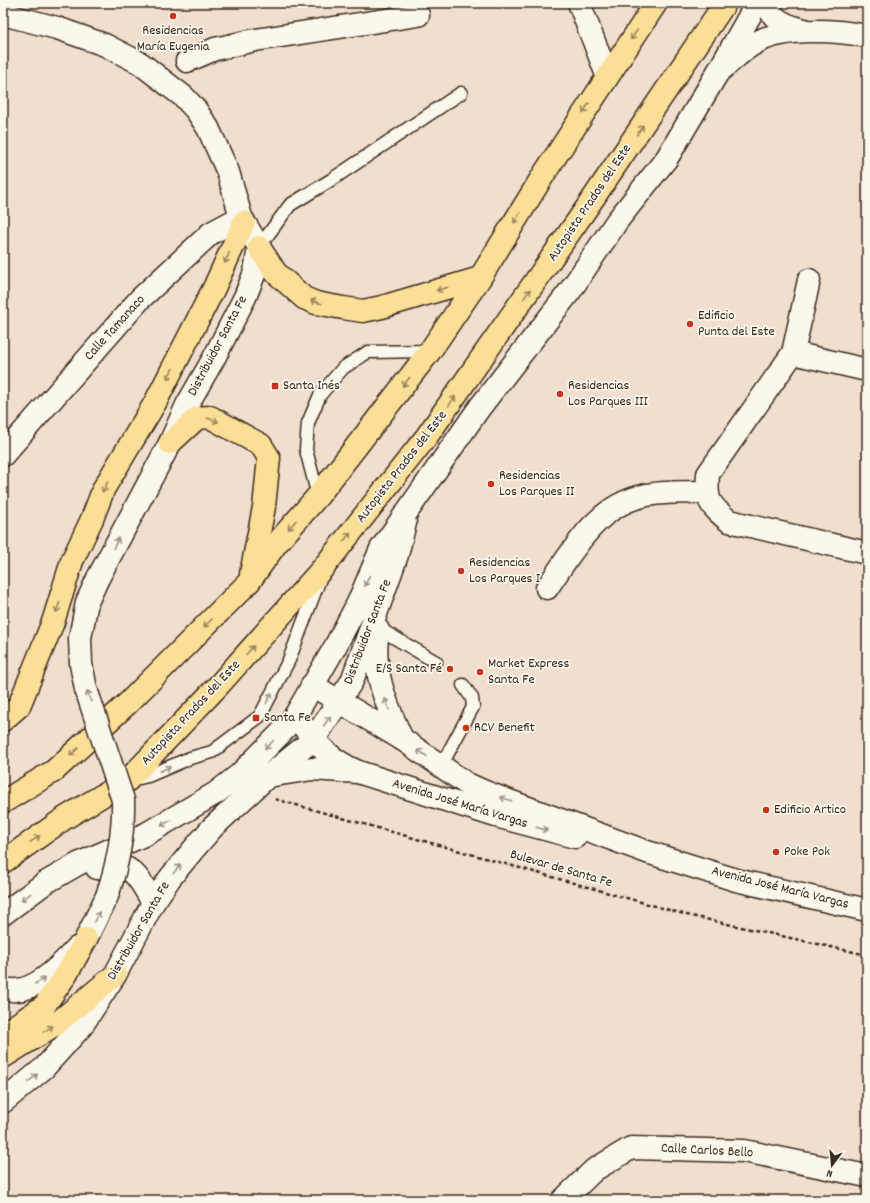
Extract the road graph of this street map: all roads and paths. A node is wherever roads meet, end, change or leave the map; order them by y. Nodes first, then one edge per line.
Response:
1 (579, 3) edge
2 (656, 3) edge
3 (725, 3) edge
4 (757, 3) edge
5 (768, 3) edge
6 (3, 14) edge
7 (418, 15) dead end
8 (814, 32) junction
9 (867, 36) edge
10 (186, 61) dead end
11 (718, 72) junction
12 (607, 75) junction
13 (461, 93) dead end
14 (243, 220) junction
15 (259, 248) junction
16 (480, 278) junction
17 (809, 280) dead end
18 (430, 351) junction
19 (793, 353) junction
20 (867, 370) edge
21 (170, 443) junction
22 (3, 455) edge
23 (707, 492) junction
24 (318, 496) junction
25 (408, 512) junction
26 (867, 553) edge
27 (323, 568) junction
28 (249, 582) junction
29 (386, 583) junction
30 (547, 588) dead end
31 (378, 628) junction
32 (436, 662) dead end
33 (312, 685) junction
34 (463, 685) dead end
35 (339, 702) junction
36 (295, 716) junction
37 (3, 720) edge
38 (314, 739) junction
39 (402, 739) junction
40 (441, 766) junction
41 (358, 772) junction
42 (267, 777) junction
43 (128, 780) junction
44 (252, 792) junction
45 (3, 802) edge
46 (647, 852) junction
47 (3, 862) edge
48 (45, 883) junction
49 (153, 902) junction
50 (867, 910) edge
51 (3, 914) edge
52 (86, 939) junction
53 (867, 955) edge
54 (115, 975) junction
55 (3, 988) edge
56 (3, 1034) edge
57 (3, 1057) edge
58 (3, 1102) edge
59 (867, 1176) edge
60 (563, 1200) edge

1 - 12 street
2 -> 12 highway
27 -> 3 highway, Autopista Prados del Este
4 - 11 street
5 - 8 street
6 - 14 street
7 - 10 street
8 - 9 street
8 - 11 street
11 - 25 street
12 -> 16 highway
13 - 15 lane
14 - 15 street
14 - 22 street, Calle Tamanaco
14 -> 37 highway
16 -> 15 highway
15 - 21 street, Distribuidor Santa Fe
16 - 18 highway
17 - 19 street
18 -> 24 highway
18 - 24 lane
19 - 20 street
19 - 23 street
21 -> 28 highway
52 -> 21 street, Distribuidor Santa Fe, bridge
23 - 26 street
23 - 30 street
24 -> 28 highway
25 - 29 street, Distribuidor Santa Fe
25 -> 33 street, Distribuidor Santa Fe
43 -> 27 highway, Autopista Prados del Este
43 -> 27 lane
28 -> 45 highway
29 - 31 street
29 - 35 street, Distribuidor Santa Fe
31 - 32 lane
39 -> 31 street
33 - 35 street, Avenida José María Vargas
33 - 36 street, Distribuidor Santa Fe
34 - 40 lane
38 -> 35 street, Distribuidor Santa Fe
35 - 39 street, Avenida José María Vargas
36 - 38 street, Avenida José María Vargas
36 -> 48 street, Distribuidor Santa Fe
38 - 41 street, Avenida José María Vargas
38 - 42 street, Distribuidor Santa Fe
40 -> 39 street, Avenida José María Vargas
46 -> 40 street, Avenida José María Vargas
41 - 42 street
41 -> 46 street, Avenida José María Vargas
42 - 44 street, Distribuidor Santa Fe
47 -> 43 highway, Autopista Prados del Este
49 -> 44 street, Distribuidor Santa Fe
44 - 53 path, Bulevar de Santa Fe
46 - 50 street, Avenida José María Vargas
48 - 49 street
48 -> 51 street, Distribuidor Santa Fe
49 - 54 street, Distribuidor Santa Fe
55 -> 52 street, Distribuidor Santa Fe
52 - 56 highway
57 -> 54 highway
58 -> 54 street, Distribuidor Santa Fe
59 - 60 street, Calle Carlos Bello

